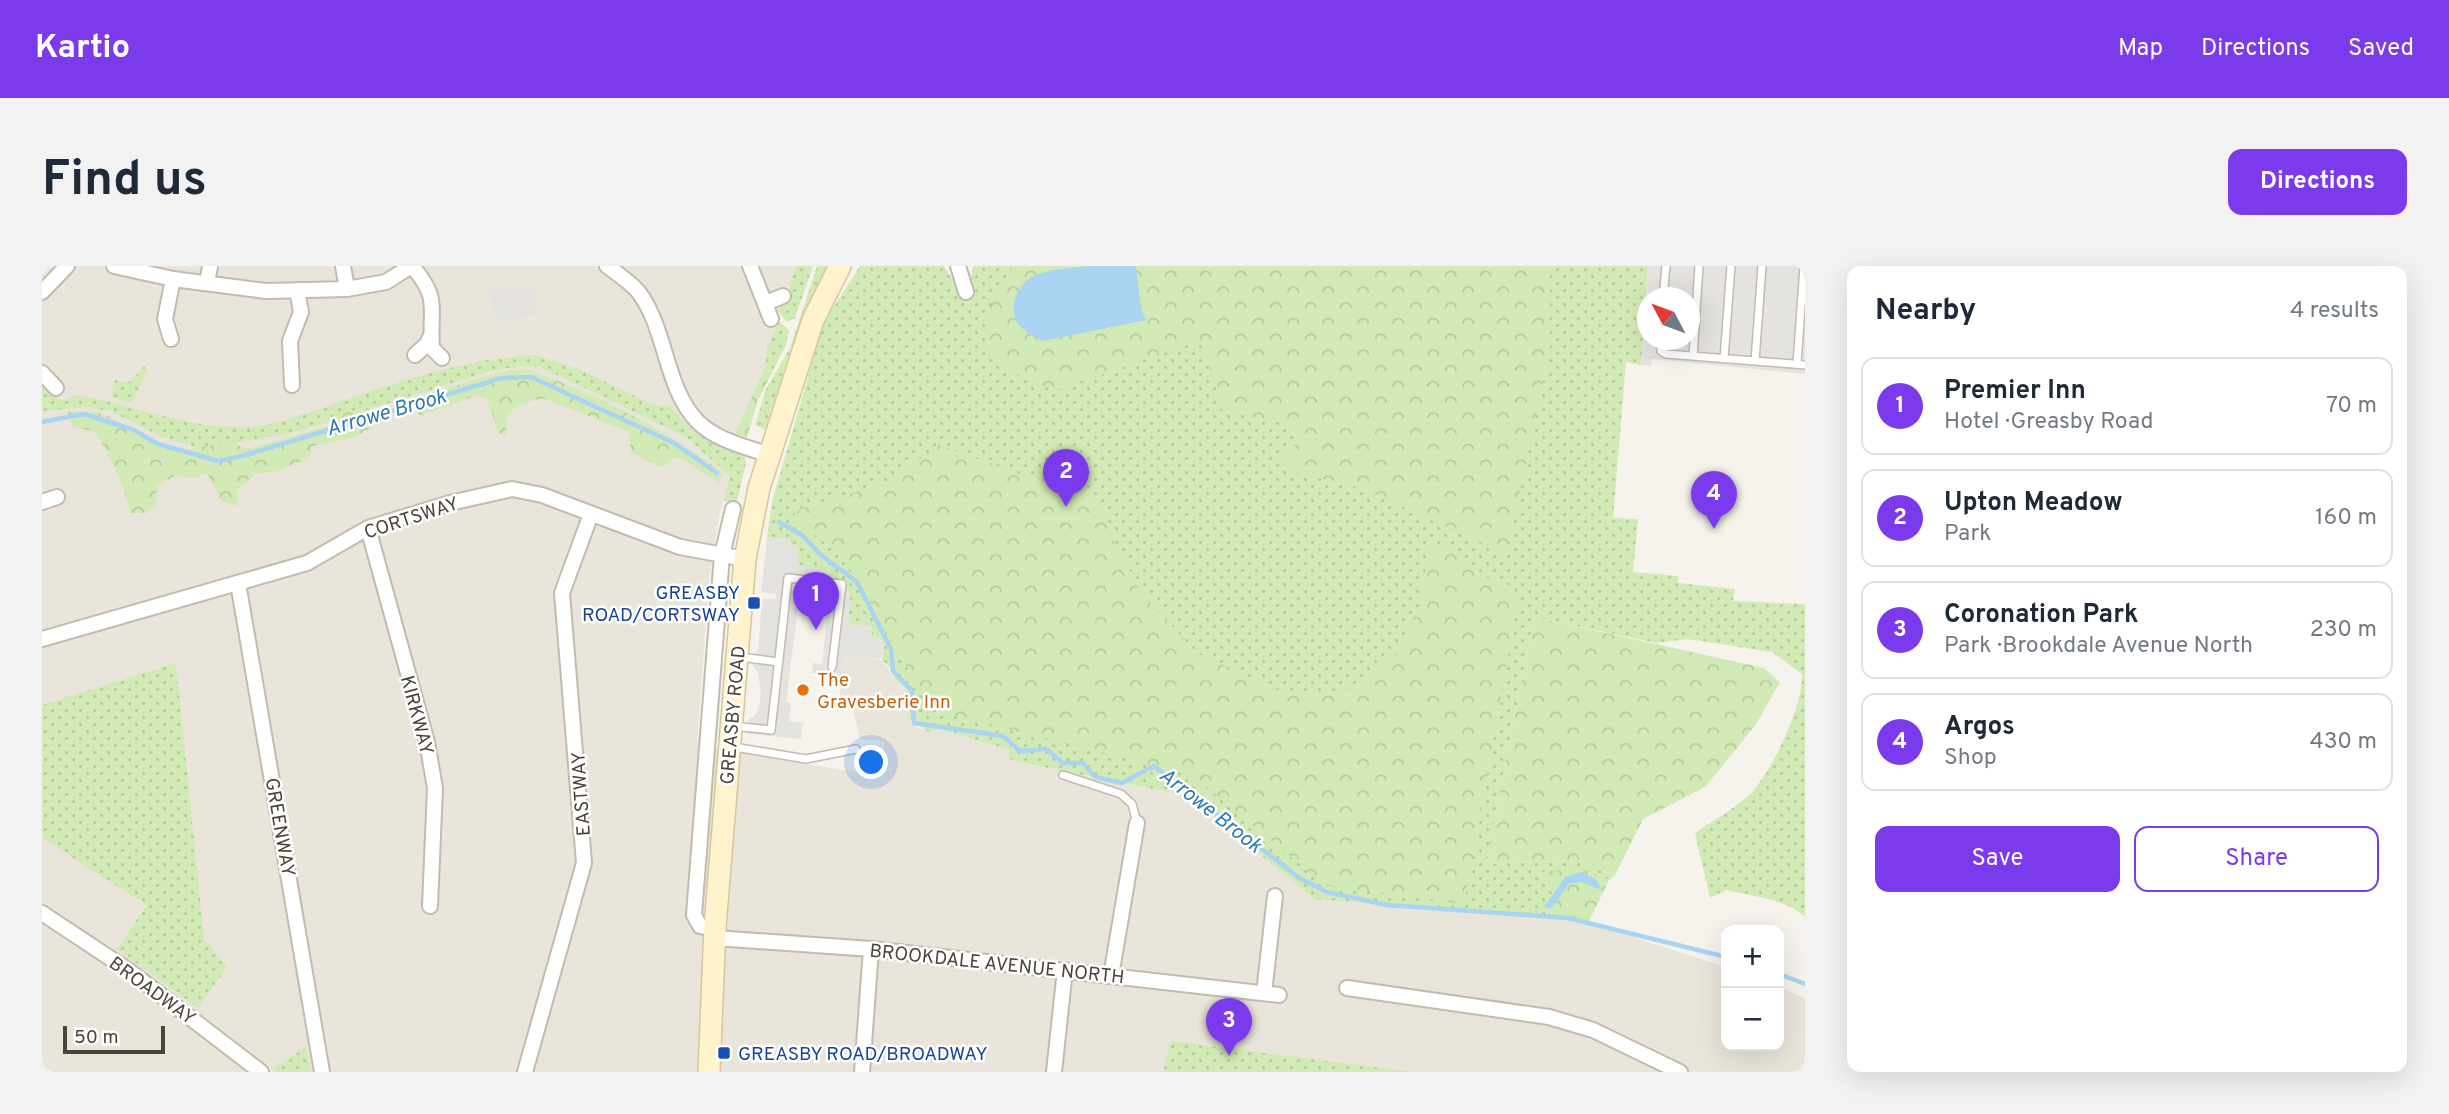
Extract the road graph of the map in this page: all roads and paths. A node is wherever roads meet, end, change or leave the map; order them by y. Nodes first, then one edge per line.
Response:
1 (66, 266) edge
2 (114, 266) edge
3 (210, 266) edge
4 (343, 266) edge
5 (411, 266) edge
6 (609, 266) edge
7 (750, 266) edge
8 (840, 266) edge
9 (958, 266) edge
10 (1666, 266) edge
11 (1699, 266) edge
12 (1731, 266) edge
13 (1762, 266) edge
14 (1804, 266) edge
15 (173, 279) junction
16 (207, 283) junction
17 (1664, 287) edge
18 (347, 289) junction
19 (297, 290) junction
20 (42, 292) edge
21 (966, 292) dead end
22 (783, 296) dead end
23 (765, 303) junction
24 (772, 319) dead end
25 (431, 335) junction
26 (171, 339) dead end
27 (1661, 350) edge
28 (415, 355) dead end
29 (1693, 356) junction
30 (442, 358) dead end
31 (1724, 359) junction
32 (1755, 361) junction
33 (1801, 365) edge
34 (42, 373) edge
35 (292, 385) dead end
36 (56, 388) dead end
37 (770, 455) junction
38 (57, 498) dead end
39 (42, 502) edge
40 (733, 509) dead end
41 (591, 514) junction
42 (368, 528) junction
43 (722, 555) junction
44 (745, 559) junction
45 (238, 583) junction
46 (42, 639) edge
47 (737, 656) junction
48 (778, 662) junction
49 (832, 667) dead end
50 (731, 736) junction
51 (856, 749) dead end
52 (1063, 775) dead end
53 (1137, 823) joint
54 (1275, 896) dead end
55 (430, 906) dead end
56 (42, 912) edge
57 (715, 933) junction
58 (872, 949) junction
59 (1065, 970) junction
60 (1111, 976) junction
61 (1348, 988) dead end
62 (261, 1072) edge
63 (322, 1072) edge
64 (525, 1072) edge
65 (709, 1072) edge
66 (862, 1072) edge
67 (1054, 1072) edge
68 (1680, 1072) edge

1 - 20 street
2 - 15 street
3 - 16 street
4 - 18 street
5 - 18 street
5 - 25 street
6 - 37 street
7 - 23 street
8 - 37 main road, GREASBY ROAD
9 - 21 street
10 - 17 lane
11 - 29 lane
12 - 31 lane
13 - 32 lane
14 - 33 lane
15 - 16 street
15 - 26 street
16 - 19 street
18 - 19 street
19 - 35 street
22 - 23 street
23 - 24 street
25 - 28 street
25 - 30 street
27 - 29 lane
29 - 31 lane
31 - 32 lane
32 - 33 lane
34 - 36 street
37 - 44 main road, GREASBY ROAD
38 - 39 street
40 - 43 street, GREASBY ROAD
41 - 42 street, CORTSWAY
41 - 43 street, CORTSWAY
41 - 64 street, EASTWAY
42 - 45 street, CORTSWAY
42 - 55 street, KIRKWAY
43 - 44 street, CORTSWAY
43 - 57 street, GREASBY ROAD
44 - 47 main road, GREASBY ROAD
45 - 46 street, CORTSWAY
45 - 63 street, GREENWAY
47 - 48 lane
47 - 50 main road, GREASBY ROAD
48 - 49 lane
48 - 50 lane
50 - 51 lane
50 - 57 main road, GREASBY ROAD
52 - 53 lane
53 - 60 street
54 - 60 street, BROOKDALE AVENUE NORTH
56 - 62 street, BROADWAY
57 - 58 street, BROOKDALE AVENUE NORTH
57 - 65 main road, GREASBY ROAD
58 - 59 street, BROOKDALE AVENUE NORTH
58 - 66 street
59 - 60 street, BROOKDALE AVENUE NORTH
59 - 67 street
61 - 68 street

